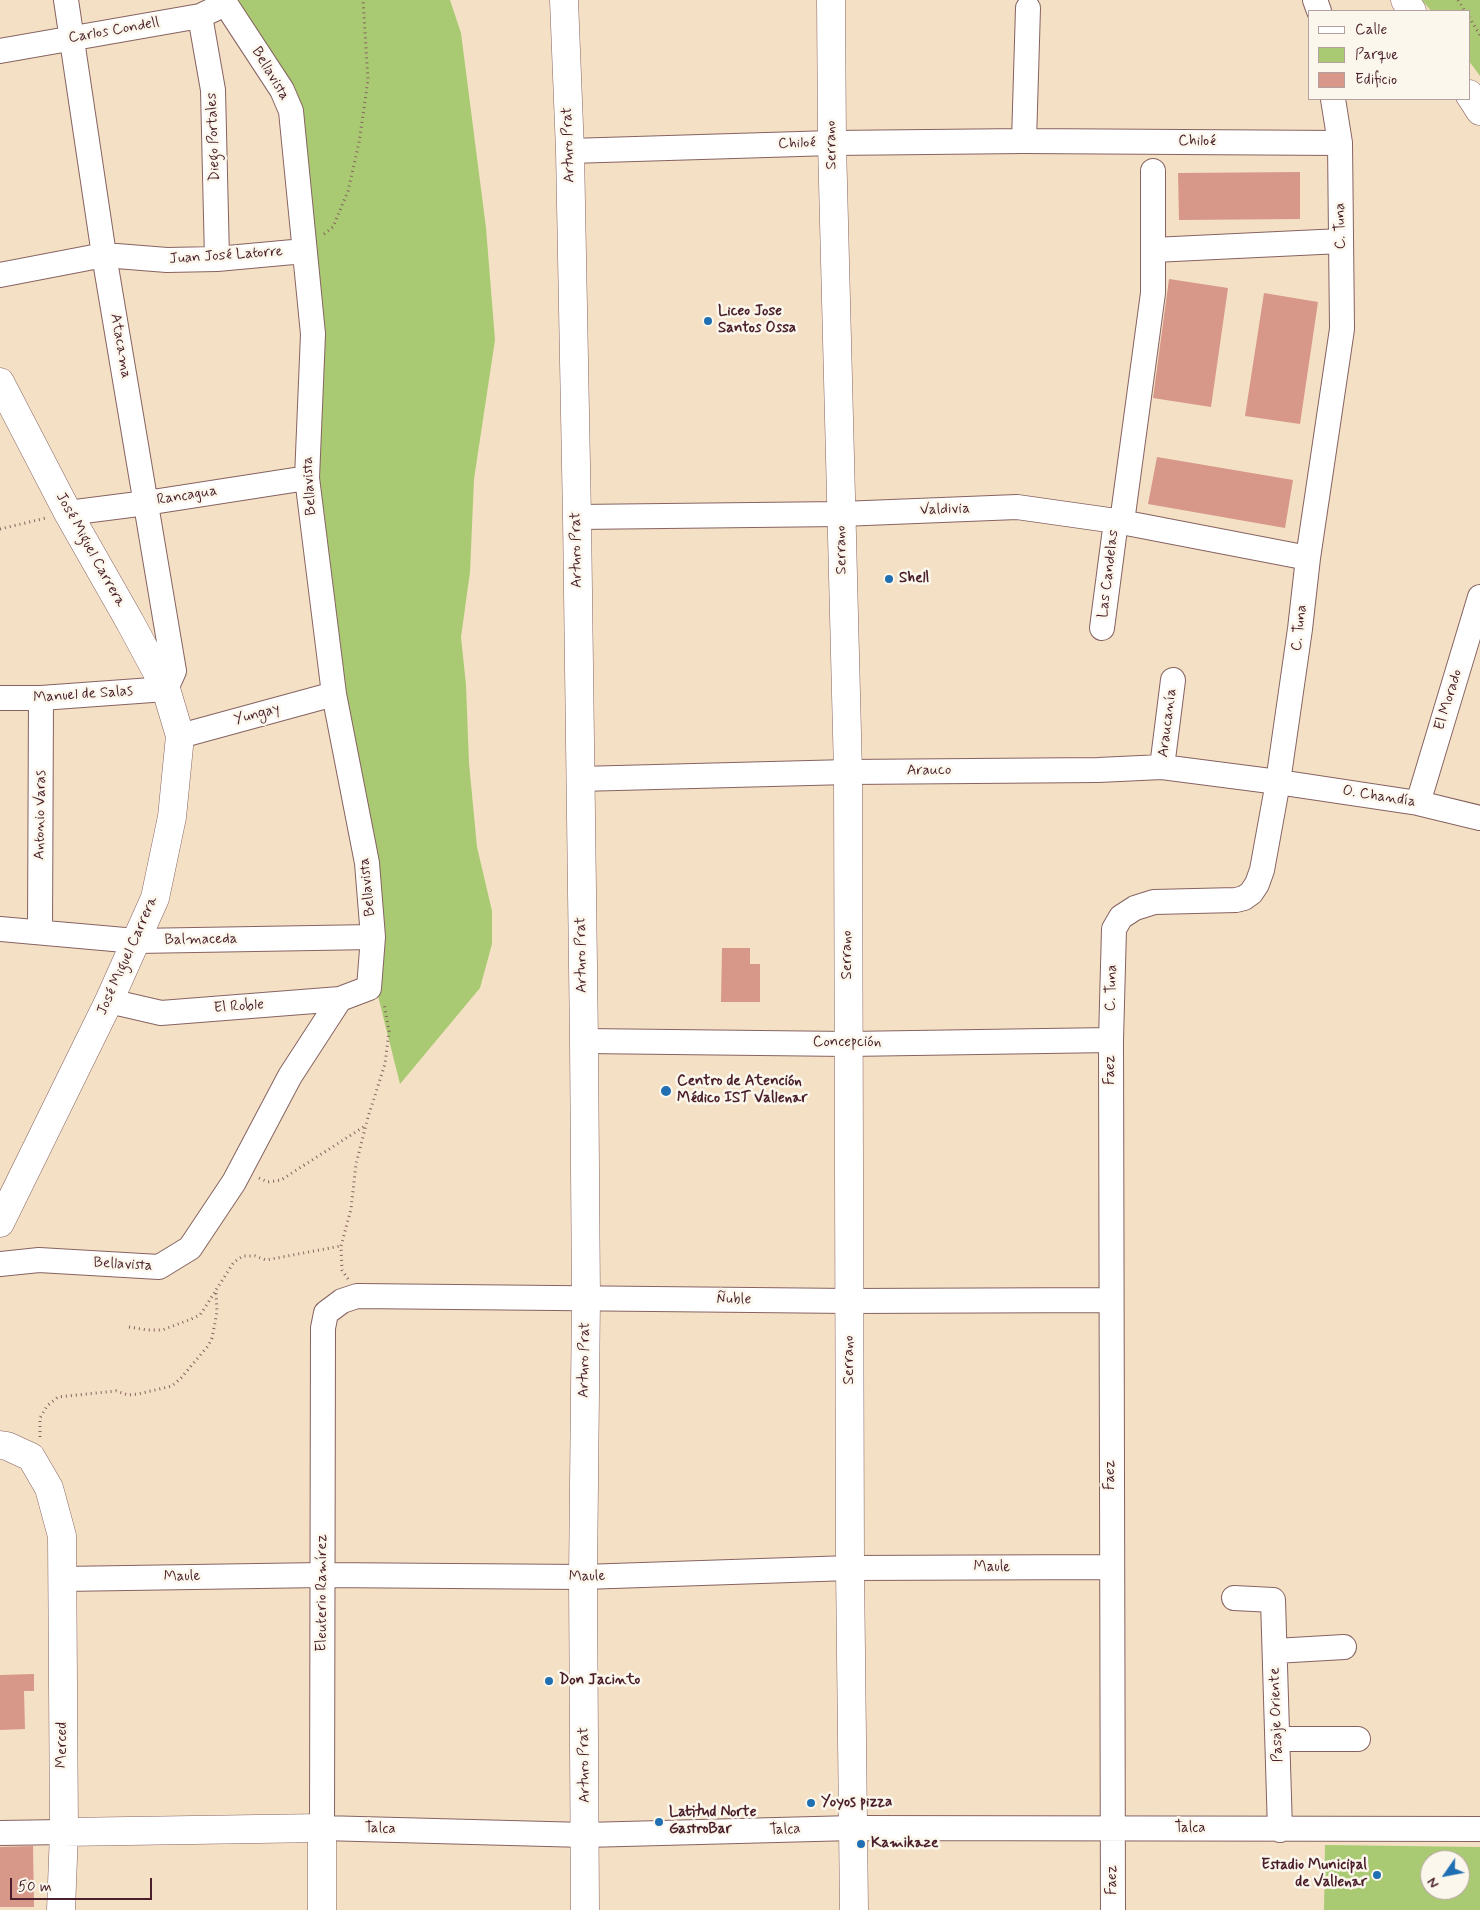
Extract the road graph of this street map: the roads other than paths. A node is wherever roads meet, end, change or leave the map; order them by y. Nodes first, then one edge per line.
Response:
1 (66, 0) edge
2 (564, 0) edge
3 (831, 0) edge
4 (225, 2) edge
5 (1028, 8) dead end
6 (200, 16) junction
7 (71, 38) junction
8 (0, 51) edge
9 (1470, 95) edge
10 (1333, 100) edge
11 (1480, 110) edge
12 (1024, 141) junction
13 (832, 143) junction
14 (1340, 143) junction
15 (570, 151) junction
16 (1153, 171) dead end
17 (1341, 241) junction
18 (1153, 250) junction
19 (304, 251) junction
20 (104, 255) junction
21 (217, 259) junction
22 (0, 275) edge
23 (0, 382) edge
24 (307, 478) junction
25 (146, 503) junction
26 (68, 513) junction
27 (841, 514) junction
28 (577, 517) junction
29 (1119, 521) junction
30 (1308, 558) junction
31 (1480, 597) edge
32 (1102, 628) dead end
33 (1174, 680) dead end
34 (166, 689) junction
35 (334, 694) junction
36 (0, 698) edge
37 (41, 698) junction
38 (180, 736) junction
39 (1162, 767) junction
40 (848, 772) junction
41 (579, 779) junction
42 (1278, 782) junction
43 (1418, 803) junction
44 (1480, 818) edge
45 (0, 929) edge
46 (40, 932) junction
47 (373, 936) junction
48 (136, 941) junction
49 (376, 994) joint
50 (340, 999) junction
51 (109, 1001) junction
52 (1111, 1040) junction
53 (584, 1041) junction
54 (848, 1044) junction
55 (0, 1223) edge
56 (0, 1264) edge
57 (357, 1296) joint
58 (586, 1299) junction
59 (1111, 1300) junction
60 (850, 1302) junction
61 (0, 1445) edge
62 (1111, 1567) junction
63 (850, 1568) junction
64 (323, 1575) junction
65 (583, 1577) junction
66 (62, 1579) junction
67 (1234, 1598) dead end
68 (1344, 1648) dead end
69 (1275, 1652) junction
70 (1278, 1739) junction
71 (1358, 1739) dead end
72 (322, 1828) junction
73 (853, 1828) junction
74 (1113, 1828) junction
75 (1480, 1829) edge
76 (1280, 1830) junction
77 (64, 1832) junction
78 (0, 1833) edge
79 (585, 1835) junction
80 (61, 1910) edge
81 (322, 1910) edge
82 (585, 1910) edge
83 (854, 1910) edge
84 (1113, 1910) edge

1 - 7 street, Atacama
2 - 15 main road, Arturo Prat
3 - 13 main road, Serrano
4 - 6 street, Carlos Condell
4 - 19 street, Bellavista
5 - 12 street
6 - 7 street, Carlos Condell
6 - 21 street, Diego Portales
7 - 8 street, Carlos Condell
7 - 20 street, Atacama
9 - 11 main road
10 - 14 street, C. Tuna
12 - 13 street, Chiloé
12 - 14 street, Chiloé
13 - 15 street, Chiloé
13 - 27 main road, Serrano
14 - 17 street, C. Tuna
15 - 28 main road, Arturo Prat
16 - 18 street, Las Candelas
17 - 18 street
17 - 30 street, C. Tuna
18 - 29 street, Las Candelas
19 - 21 street, Juan José Latorre
19 - 24 street, Bellavista
20 - 21 street, Juan José Latorre
20 - 22 street, Juan José Latorre
20 - 25 street, Atacama
23 - 26 main road, José Miguel Carrera
24 - 25 street, Rancagua
24 - 35 street, Bellavista
25 - 26 street, Rancagua
25 - 34 street, Atacama
26 - 34 main road, José Miguel Carrera
27 - 28 street, Valdivia
27 - 29 street, Valdivia
27 - 40 main road, Serrano
28 - 41 main road, Arturo Prat
29 - 30 street, Valdivia
29 - 32 street, Las Candelas
30 - 42 street, C. Tuna
31 - 43 street, El Morado
33 - 39 street, Araucanía
34 - 37 street, Manuel de Salas
34 - 38 main road, José Miguel Carrera
35 - 38 street, Yungay
35 - 47 street, Bellavista
36 - 37 street, Manuel de Salas
37 - 46 street, Antonio Varas
38 - 48 main road, José Miguel Carrera
39 - 40 street, Arauco
39 - 42 street, Arauco
40 - 41 street, Arauco
40 - 54 main road, Serrano
41 - 53 main road, Arturo Prat
42 - 43 street, O. Chandía
42 - 52 street, C. Tuna
43 - 44 street, O. Chandía
45 - 46 street, Balmaceda
46 - 48 street, Balmaceda
47 - 48 street, Balmaceda
47 - 49 street, Bellavista
48 - 51 main road, José Miguel Carrera
49 - 50 street, El Roble
50 - 51 street, El Roble
50 - 56 street, Bellavista
51 - 55 main road, José Miguel Carrera
52 - 54 street, Concepción
52 - 59 street, Faez
53 - 54 street, Concepción
53 - 58 main road, Arturo Prat
54 - 60 main road, Serrano
57 - 58 street, Ñuble
57 - 64 street, Eleuterio Ramírez
58 - 60 street, Ñuble
58 - 65 main road, Arturo Prat
59 - 60 street, Ñuble
59 - 62 street, Faez
60 - 63 main road, Serrano
61 - 66 main road
62 - 63 street, Maule
62 - 74 street, Faez
63 - 65 street, Maule
63 - 73 main road, Serrano
64 - 65 street, Maule
64 - 66 street, Maule
64 - 72 street, Eleuterio Ramírez
65 - 79 main road, Arturo Prat
66 - 77 main road, Merced
67 - 69 street, Pasaje Oriente
68 - 69 street
69 - 70 street, Pasaje Oriente
70 - 71 street
70 - 76 street, Pasaje Oriente
72 - 77 main road, Talca
72 - 79 street, Talca
72 - 81 main road, Eleuterio Ramírez
73 - 74 street, Talca
73 - 79 street, Talca
73 - 83 main road, Serrano
74 - 76 street, Talca
74 - 84 street, Faez
75 - 76 street, Talca
77 - 78 street, Talca
77 - 80 main road, Merced
79 - 82 main road, Arturo Prat

